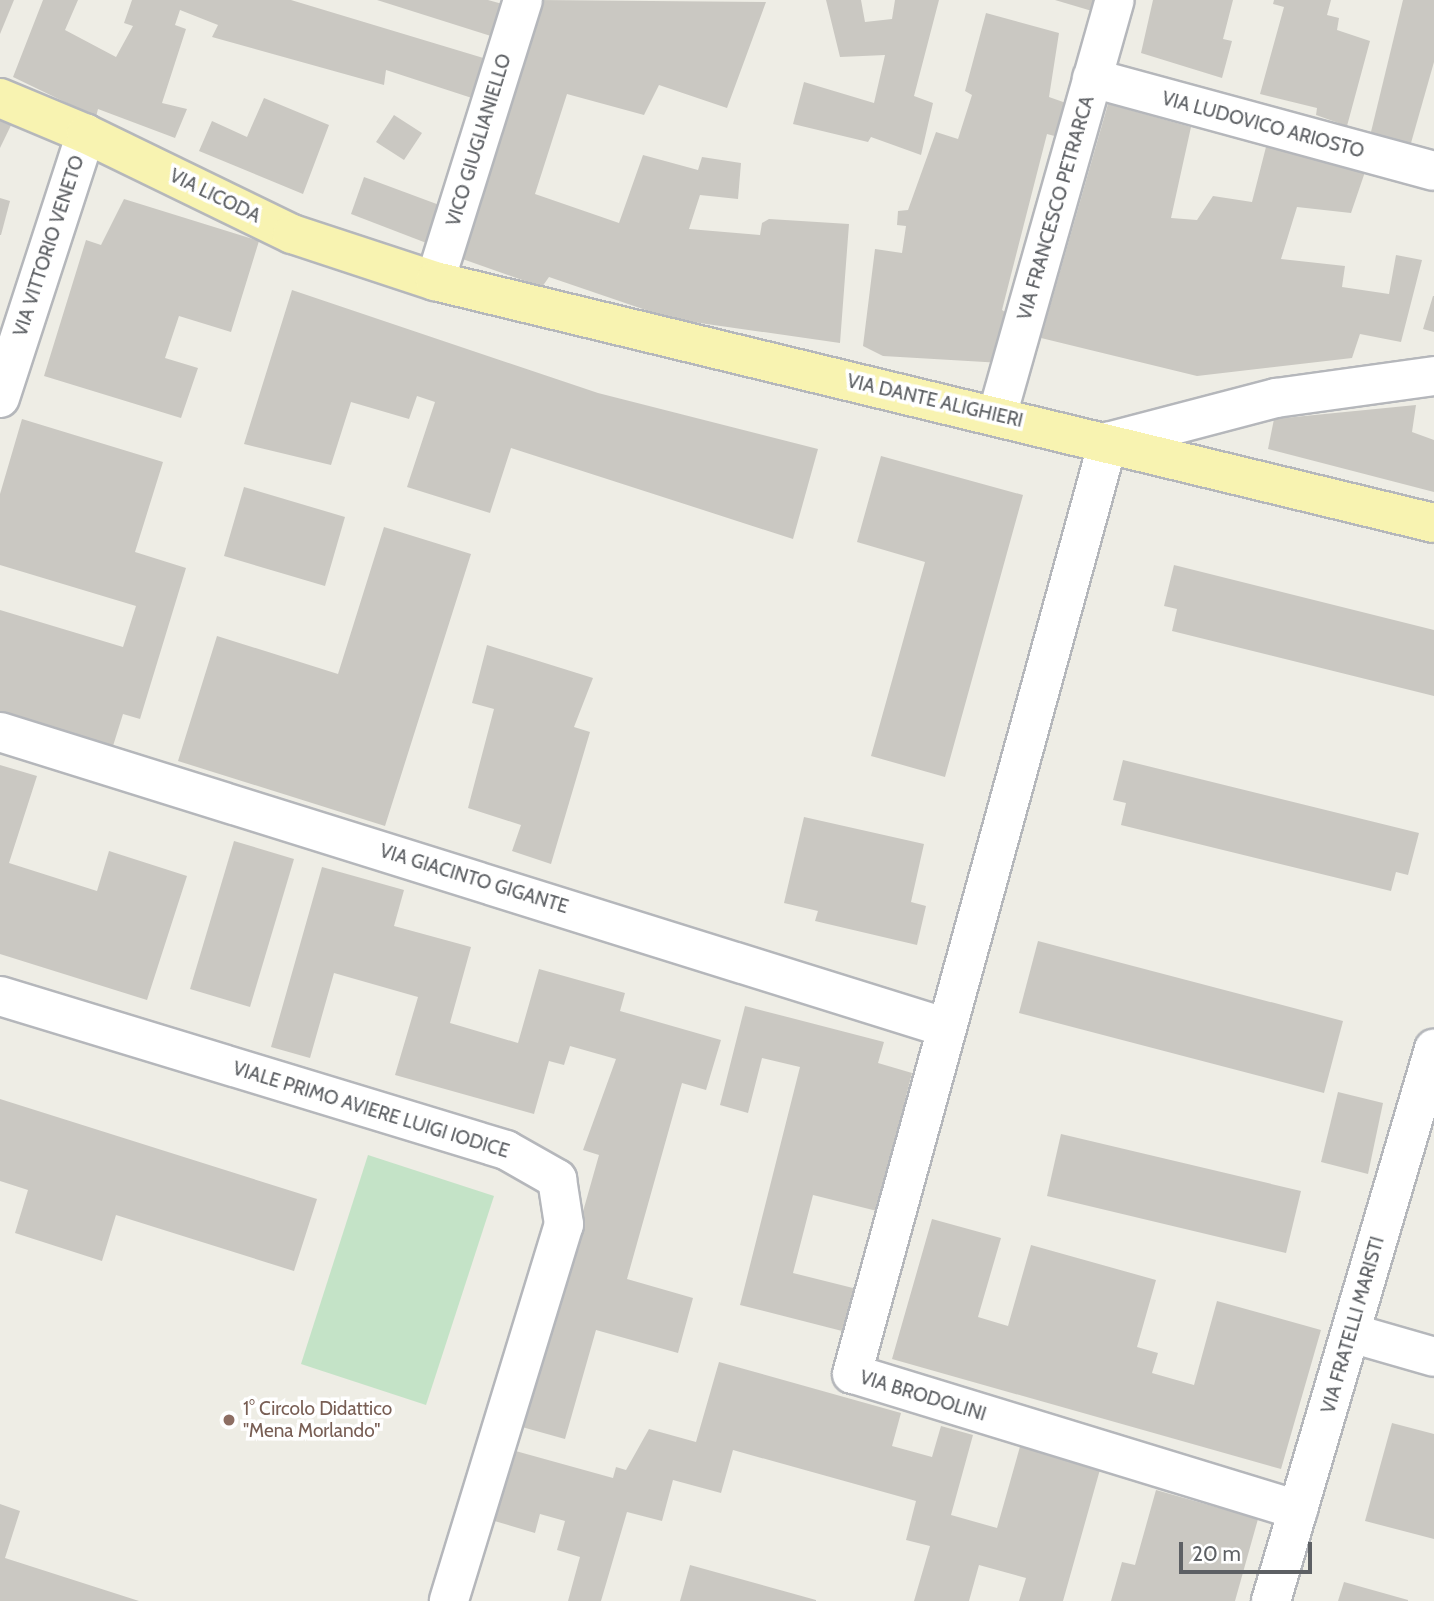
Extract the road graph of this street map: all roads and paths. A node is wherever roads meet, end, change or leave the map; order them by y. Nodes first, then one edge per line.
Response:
1 (523, 0) edge
2 (1115, 0) edge
3 (1093, 78) junction
4 (0, 97) edge
5 (86, 134) junction
6 (1434, 171) edge
7 (435, 281) junction
8 (1434, 376) edge
9 (0, 398) edge
10 (997, 416) junction
11 (1108, 442) junction
12 (1434, 523) edge
13 (0, 732) edge
14 (0, 996) edge
15 (947, 1028) junction
16 (1434, 1049) edge
17 (1351, 1333) junction
18 (1434, 1357) edge
19 (1298, 1510) junction
20 (449, 1601) edge
21 (1271, 1601) edge

1 - 7 street, VICO GIUGLIANIELLO
2 - 3 street, VIA FRANCESCO PETRARCA
3 - 6 street, VIA LUDOVICO ARIOSTO
3 - 10 street, VIA FRANCESCO PETRARCA
4 - 5 main road, VIA LICODA
5 - 7 main road, VIA LICODA
5 - 9 street, VIA VITTORIO VENETO
7 - 10 main road, VIA DANTE ALIGHIERI
8 - 11 street
10 - 11 main road, VIA DANTE ALIGHIERI
11 - 12 main road, VIA DANTE ALIGHIERI
11 - 15 street
13 - 15 street, VIA GIACINTO GIGANTE
14 - 20 street, VIALE PRIMO AVIERE LUIGI IODICE
15 - 19 street, VIA BRODOLINI
16 - 17 street, VIA FRATELLI MARISTI
17 - 18 street
17 - 19 street, VIA FRATELLI MARISTI
19 - 21 street, VIA FRATELLI MARISTI

